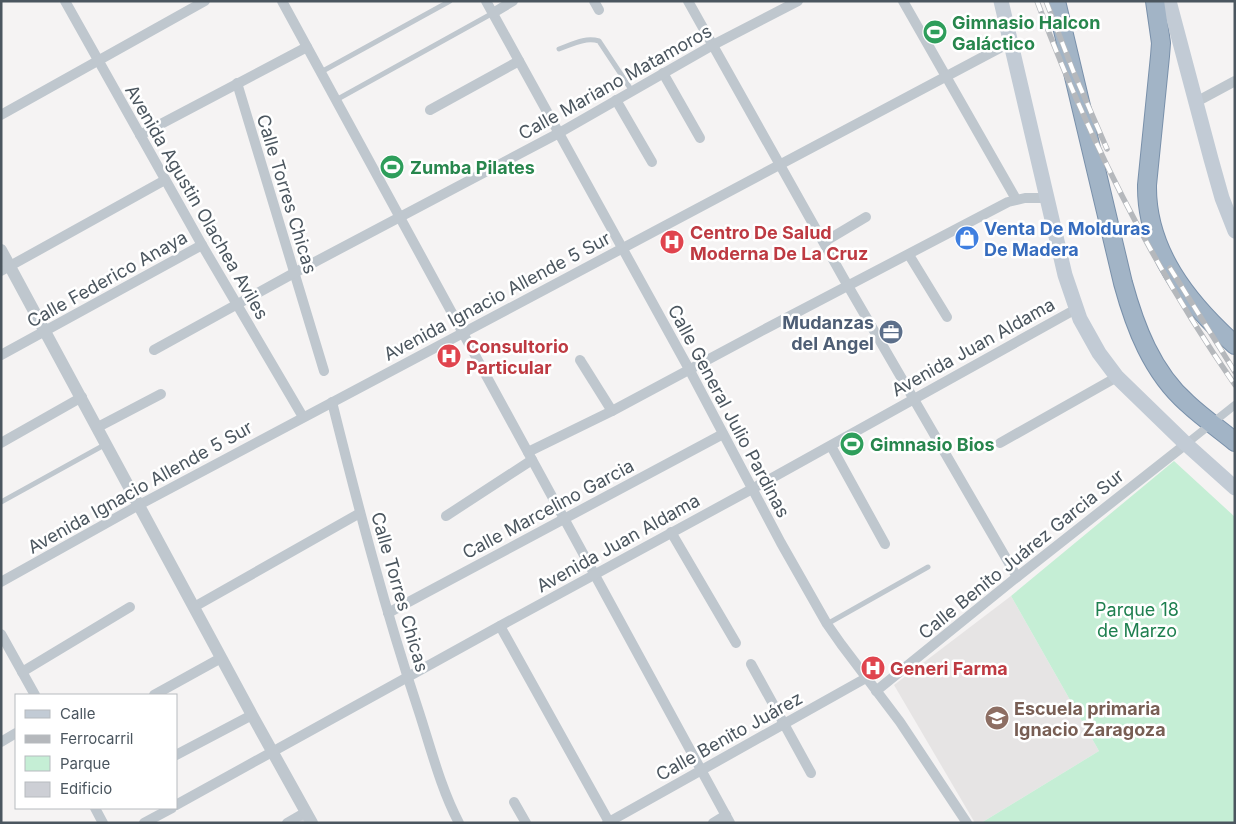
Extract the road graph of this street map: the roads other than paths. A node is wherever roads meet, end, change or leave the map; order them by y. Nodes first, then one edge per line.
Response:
1 (65, 1) edge
2 (205, 1) edge
3 (282, 1) edge
4 (450, 1) edge
5 (486, 1) edge
6 (513, 1) edge
7 (688, 1) edge
8 (798, 1) edge
9 (903, 1) edge
10 (1001, 1) edge
11 (1056, 1) edge
12 (1155, 1) edge
13 (1169, 1) edge
14 (493, 14) junction
15 (1011, 42) junction
16 (713, 45) junction
17 (307, 47) junction
18 (559, 50) dead end
19 (98, 60) junction
20 (519, 61) junction
21 (321, 73) junction
22 (664, 73) junction
23 (946, 76) junction
24 (1235, 81) edge
25 (237, 83) junction
26 (632, 91) junction
27 (336, 100) junction
28 (616, 100) junction
29 (1196, 102) junction
30 (430, 110) dead end
31 (1, 115) edge
32 (559, 133) junction
33 (140, 135) junction
34 (700, 138) dead end
35 (652, 162) dead end
36 (781, 164) junction
37 (165, 180) junction
38 (1047, 198) junction
39 (1016, 199) junction
40 (866, 217) dead end
41 (399, 218) junction
42 (1235, 231) edge
43 (824, 242) junction
44 (202, 245) junction
45 (623, 247) junction
46 (1, 250) edge
47 (909, 254) junction
48 (6, 269) edge
49 (294, 273) junction
50 (848, 286) junction
51 (237, 306) junction
52 (1076, 308) junction
53 (947, 317) dead end
54 (45, 332) junction
55 (463, 332) junction
56 (1235, 345) edge
57 (154, 350) dead end
58 (1, 355) edge
59 (580, 360) dead end
60 (690, 369) junction
61 (324, 371) dead end
62 (1117, 377) junction
63 (161, 394) dead end
64 (82, 398) junction
65 (915, 399) junction
66 (332, 402) junction
67 (1235, 405) edge
68 (612, 411) junction
69 (303, 417) junction
70 (1212, 424) junction
71 (98, 427) junction
72 (723, 434) junction
73 (1235, 442) edge
74 (1, 443) edge
75 (1000, 443) dead end
76 (107, 444) junction
77 (1186, 444) junction
78 (831, 446) junction
79 (530, 456) junction
80 (1235, 488) edge
81 (752, 489) junction
82 (1, 502) edge
83 (139, 505) junction
84 (360, 514) junction
85 (446, 516) dead end
86 (564, 518) junction
87 (671, 532) junction
88 (885, 544) dead end
89 (928, 567) dead end
90 (594, 574) junction
91 (1017, 577) junction
92 (1, 582) edge
93 (130, 607) dead end
94 (194, 607) junction
95 (388, 613) junction
96 (827, 624) junction
97 (500, 626) junction
98 (1, 634) edge
99 (736, 643) dead end
100 (221, 658) junction
101 (751, 664) dead end
102 (22, 672) junction
103 (407, 677) junction
104 (866, 678) junction
105 (876, 691) junction
106 (34, 694) edge
107 (156, 694) edge
108 (252, 715) junction
109 (784, 724) junction
110 (15, 734) edge
111 (1, 742) edge
112 (272, 752) junction
113 (178, 754) edge
114 (702, 771) junction
115 (811, 774) dead end
116 (514, 802) dead end
117 (178, 804) edge
118 (96, 809) edge
119 (170, 809) edge
120 (309, 818) edge
121 (728, 819) edge
122 (608, 822) edge
123 (103, 823) edge
124 (144, 823) edge
125 (287, 823) edge
126 (459, 823) edge
127 (526, 823) edge
128 (713, 823) edge
129 (967, 823) edge

1 - 19 street, Avenida Agustin Olachea Aviles
2 - 19 street
3 - 17 street
4 - 21 lane
5 - 14 street, Calle General Julio Pardinas
6 - 14 street
7 - 16 street
8 - 16 street, Calle Mariano Matamoros
9 - 23 street
10 - 15 main road
11 - 70 highway
12 - 56 highway
13 - 29 main road
14 - 20 street, Calle General Julio Pardinas
14 - 27 lane
15 - 23 street, Avenida Ignacio Allende 5 Sur
15 - 38 main road
16 - 22 street, Calle Mariano Matamoros
16 - 36 street
17 - 21 street
17 - 25 street
18 - 26 lane
19 - 31 street
19 - 33 street, Avenida Agustin Olachea Aviles
20 - 30 street
20 - 32 street, Calle General Julio Pardinas
21 - 27 street
22 - 26 street, Calle Mariano Matamoros
22 - 34 street
23 - 36 street, Avenida Ignacio Allende 5 Sur
23 - 39 street
24 - 29 street
25 - 33 street
25 - 49 street, Calle Torres Chicas
26 - 28 street, Calle Mariano Matamoros
27 - 41 street
28 - 32 street, Calle Mariano Matamoros
28 - 35 street
29 - 42 main road
32 - 41 street, Calle Mariano Matamoros
32 - 45 street, Calle General Julio Pardinas
33 - 37 street, Avenida Agustin Olachea Aviles
36 - 43 street
36 - 45 street, Avenida Ignacio Allende 5 Sur
37 - 44 street, Avenida Agustin Olachea Aviles
37 - 48 street
38 - 39 street
38 - 52 main road
39 - 47 street
40 - 43 street
41 - 49 street, Calle Mariano Matamoros
41 - 55 street
43 - 50 street
44 - 51 street, Avenida Agustin Olachea Aviles
44 - 54 street, Calle Federico Anaya
45 - 55 street, Avenida Ignacio Allende 5 Sur
45 - 60 street, Calle General Julio Pardinas
46 - 48 street
47 - 50 street
47 - 53 street
48 - 54 street
49 - 51 street, Calle Mariano Matamoros
49 - 61 street, Calle Torres Chicas
50 - 60 street
50 - 65 street
51 - 57 street, Calle Mariano Matamoros
51 - 69 street, Avenida Agustin Olachea Aviles
52 - 62 main road
52 - 65 street, Avenida Juan Aldama
54 - 58 street, Calle Federico Anaya
54 - 64 street
55 - 66 street, Avenida Ignacio Allende 5 Sur
55 - 79 street
59 - 68 street
60 - 68 street
60 - 72 street, Calle General Julio Pardinas
62 - 75 street
62 - 77 main road
63 - 71 street
64 - 71 street
64 - 74 street
65 - 78 street, Avenida Juan Aldama
65 - 91 street
66 - 69 street, Avenida Ignacio Allende 5 Sur
66 - 84 street, Calle Torres Chicas
67 - 70 street
68 - 79 street
69 - 83 street, Avenida Ignacio Allende 5 Sur
70 - 73 highway
70 - 77 street
71 - 76 street
72 - 81 street, Calle General Julio Pardinas
72 - 86 street, Calle Marcelino Garcia
76 - 82 lane
76 - 83 street
77 - 80 main road
77 - 91 street, Calle Benito Juárez Garcia Sur
78 - 81 street, Avenida Juan Aldama
78 - 88 street
79 - 85 street
79 - 86 street
81 - 87 street, Avenida Juan Aldama
81 - 96 street, Calle General Julio Pardinas
83 - 92 street, Avenida Ignacio Allende 5 Sur
83 - 94 street
84 - 94 street
84 - 95 street, Calle Torres Chicas
86 - 90 street
86 - 95 street, Calle Marcelino Garcia
87 - 90 street, Avenida Juan Aldama
87 - 99 street
89 - 96 lane
90 - 97 street, Avenida Juan Aldama
90 - 114 street
91 - 105 street, Calle Benito Juárez Garcia Sur
93 - 102 street
94 - 100 street
95 - 103 street, Calle Torres Chicas
96 - 104 street, Calle General Julio Pardinas
97 - 103 street, Avenida Juan Aldama
97 - 122 street
98 - 102 street
100 - 107 street
100 - 108 street
101 - 109 street
102 - 106 street
103 - 112 street, Avenida Juan Aldama
103 - 126 street, Calle Torres Chicas
104 - 105 street, Calle General Julio Pardinas
104 - 109 street, Calle Benito Juárez
105 - 129 street, Calle General Julio Pardinas
108 - 112 street
108 - 113 street
109 - 114 street, Calle Benito Juárez
109 - 115 street
110 - 111 street
112 - 117 street, Avenida Juan Aldama
112 - 120 street
114 - 121 street
114 - 122 street, Calle Benito Juárez
116 - 127 street
118 - 123 street
119 - 124 street
120 - 125 street
121 - 128 street

